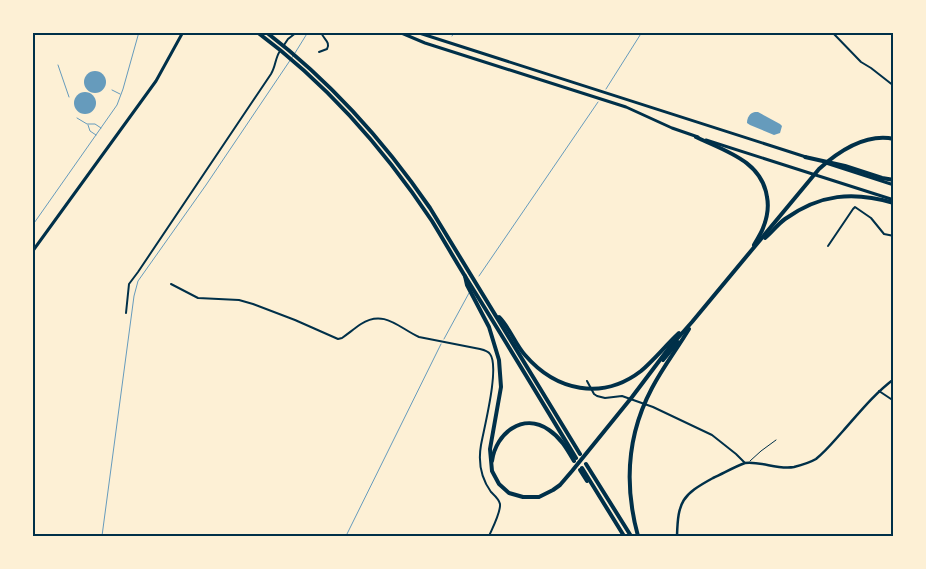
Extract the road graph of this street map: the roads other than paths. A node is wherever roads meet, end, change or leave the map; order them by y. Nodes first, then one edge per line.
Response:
1 (183, 32) edge
2 (257, 32) edge
3 (266, 32) edge
4 (296, 32) edge
5 (320, 32) edge
6 (400, 32) edge
7 (416, 32) edge
8 (832, 32) edge
9 (319, 52) dead end
10 (894, 86) edge
11 (696, 137) junction
12 (894, 139) edge
13 (805, 157) junction
14 (894, 180) edge
15 (894, 185) edge
16 (894, 202) edge
17 (894, 236) edge
18 (828, 246) dead end
19 (32, 252) edge
20 (749, 254) junction
21 (465, 276) junction
22 (171, 284) dead end
23 (126, 313) dead end
24 (495, 313) junction
25 (692, 322) junction
26 (894, 378) edge
27 (587, 380) dead end
28 (879, 391) junction
29 (894, 400) edge
30 (776, 440) dead end
31 (580, 454) dead end
32 (750, 462) junction
33 (745, 463) junction
34 (586, 464) dead end
35 (581, 469) dead end
36 (492, 471) junction
37 (489, 536) edge
38 (624, 536) edge
39 (630, 536) edge
40 (638, 536) edge
41 (677, 536) edge

1 - 19 main road
2 - 21 highway
3 - 24 highway
4 - 23 street
5 - 9 street
6 - 11 main road
7 - 13 main road
8 - 10 street
11 - 16 main road
11 - 20 highway
12 - 20 highway
13 - 14 highway
13 - 15 main road
16 - 20 highway
17 - 18 street
20 - 25 highway
21 - 36 highway
21 - 36 highway
22 - 37 street
24 - 25 highway
24 - 31 highway
25 - 36 highway
25 - 40 highway
26 - 28 street
27 - 33 street
28 - 29 street
28 - 32 street
30 - 32 lane
32 - 33 street
33 - 41 street
34 - 39 highway
35 - 38 highway

